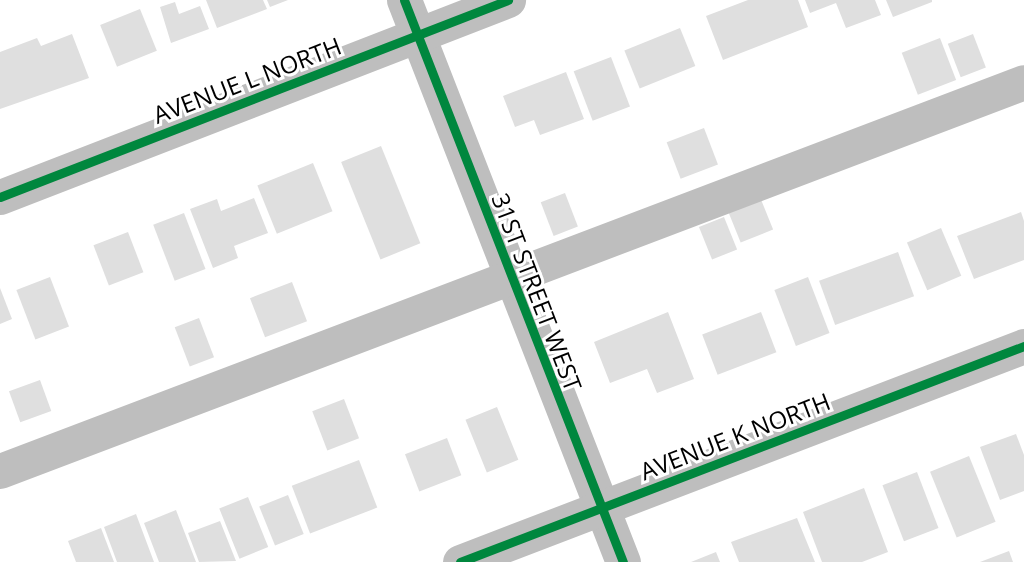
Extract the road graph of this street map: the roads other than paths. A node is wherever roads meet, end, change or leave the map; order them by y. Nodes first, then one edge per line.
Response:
1 (404, 0) edge
2 (508, 0) edge
3 (417, 35) junction
4 (1024, 82) edge
5 (0, 197) edge
6 (510, 277) junction
7 (1024, 346) edge
8 (0, 471) edge
9 (601, 508) junction
10 (460, 562) edge
11 (623, 562) edge

1 - 3 street, 31ST STREET WEST
2 - 3 street, AVENUE L NORTH
3 - 5 street, AVENUE L NORTH
3 - 6 street, 31ST STREET WEST
4 - 6 street
6 - 8 street
6 - 9 street, 31ST STREET WEST
7 - 9 street, AVENUE K NORTH
9 - 10 street, AVENUE K NORTH
9 - 11 street, 31ST STREET WEST

